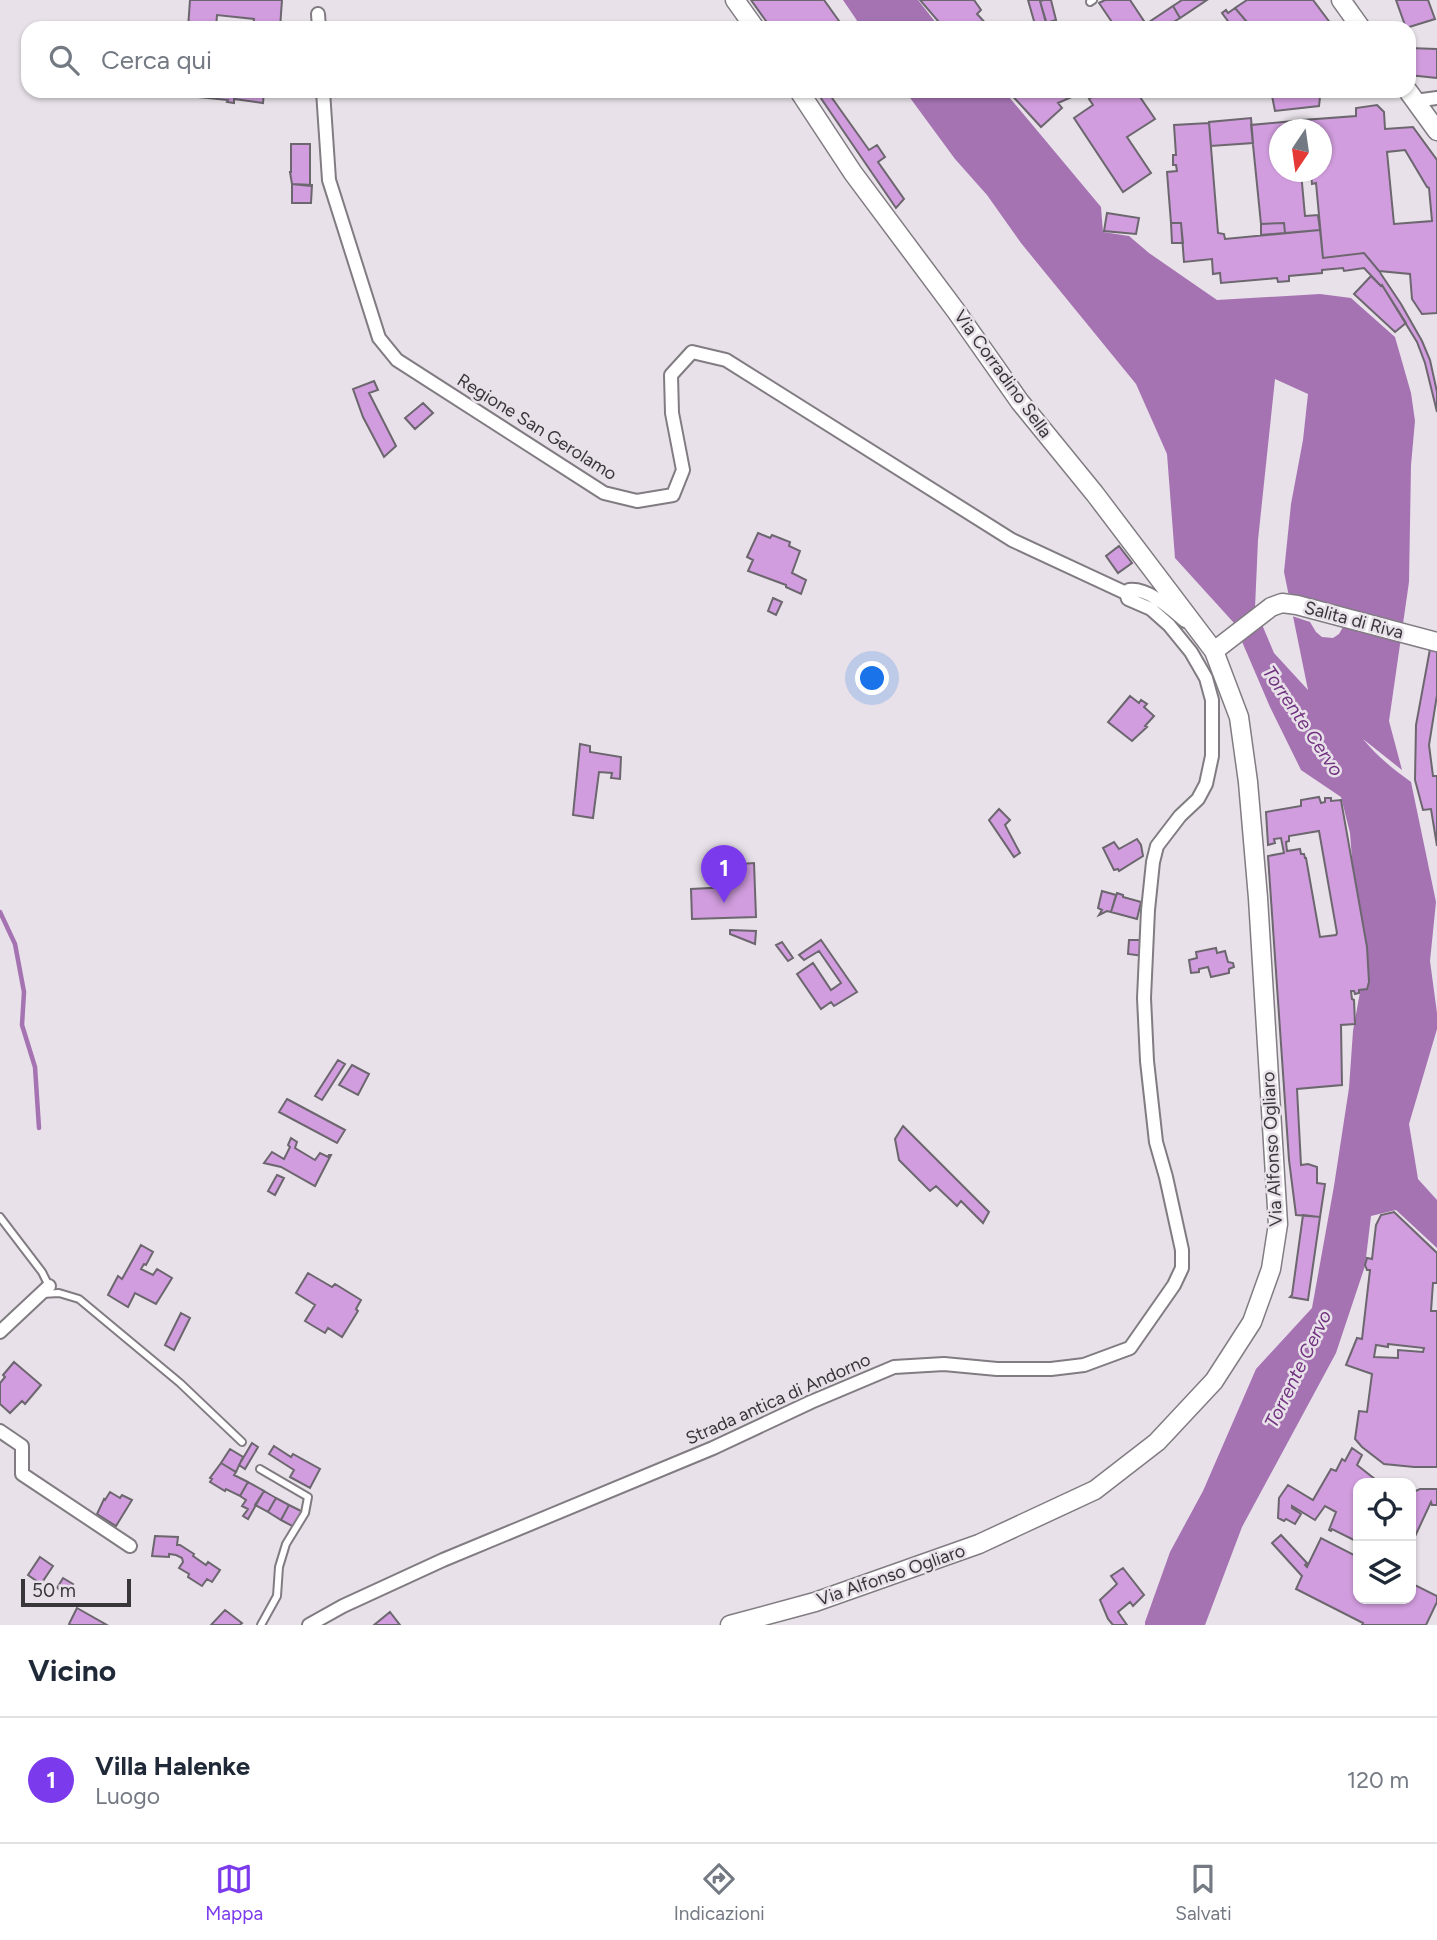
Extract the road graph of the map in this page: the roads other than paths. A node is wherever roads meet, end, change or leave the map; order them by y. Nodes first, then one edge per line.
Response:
1 (735, 0) edge
2 (1341, 0) edge
3 (318, 14) dead end
4 (318, 21) edge
5 (750, 21) edge
6 (1356, 21) edge
7 (1416, 96) edge
8 (323, 98) edge
9 (804, 98) edge
10 (1412, 98) edge
11 (1437, 98) edge
12 (1437, 131) edge
13 (1131, 598) junction
14 (1200, 633) junction
15 (1435, 642) edge
16 (1220, 647) junction
17 (0, 1217) edge
18 (44, 1290) junction
19 (0, 1332) edge
20 (0, 1430) edge
21 (242, 1442) dead end
22 (260, 1469) dead end
23 (130, 1546) dead end
24 (261, 1625) edge
25 (309, 1625) edge
26 (730, 1625) edge

1 - 5 main road
2 - 6 main road
3 - 4 street
7 - 11 street
8 - 13 street, Regione San Gerolamo
9 - 14 main road, Via Corradino Sella
10 - 12 main road
13 - 14 street
13 - 25 street, Strada antica di Andorno
14 - 16 main road, Via Corradino Sella
15 - 16 main road, Salita di Riva
16 - 26 main road, Via Alfonso Ogliaro
17 - 18 lane
18 - 19 street
18 - 21 lane
20 - 23 street
22 - 24 lane

